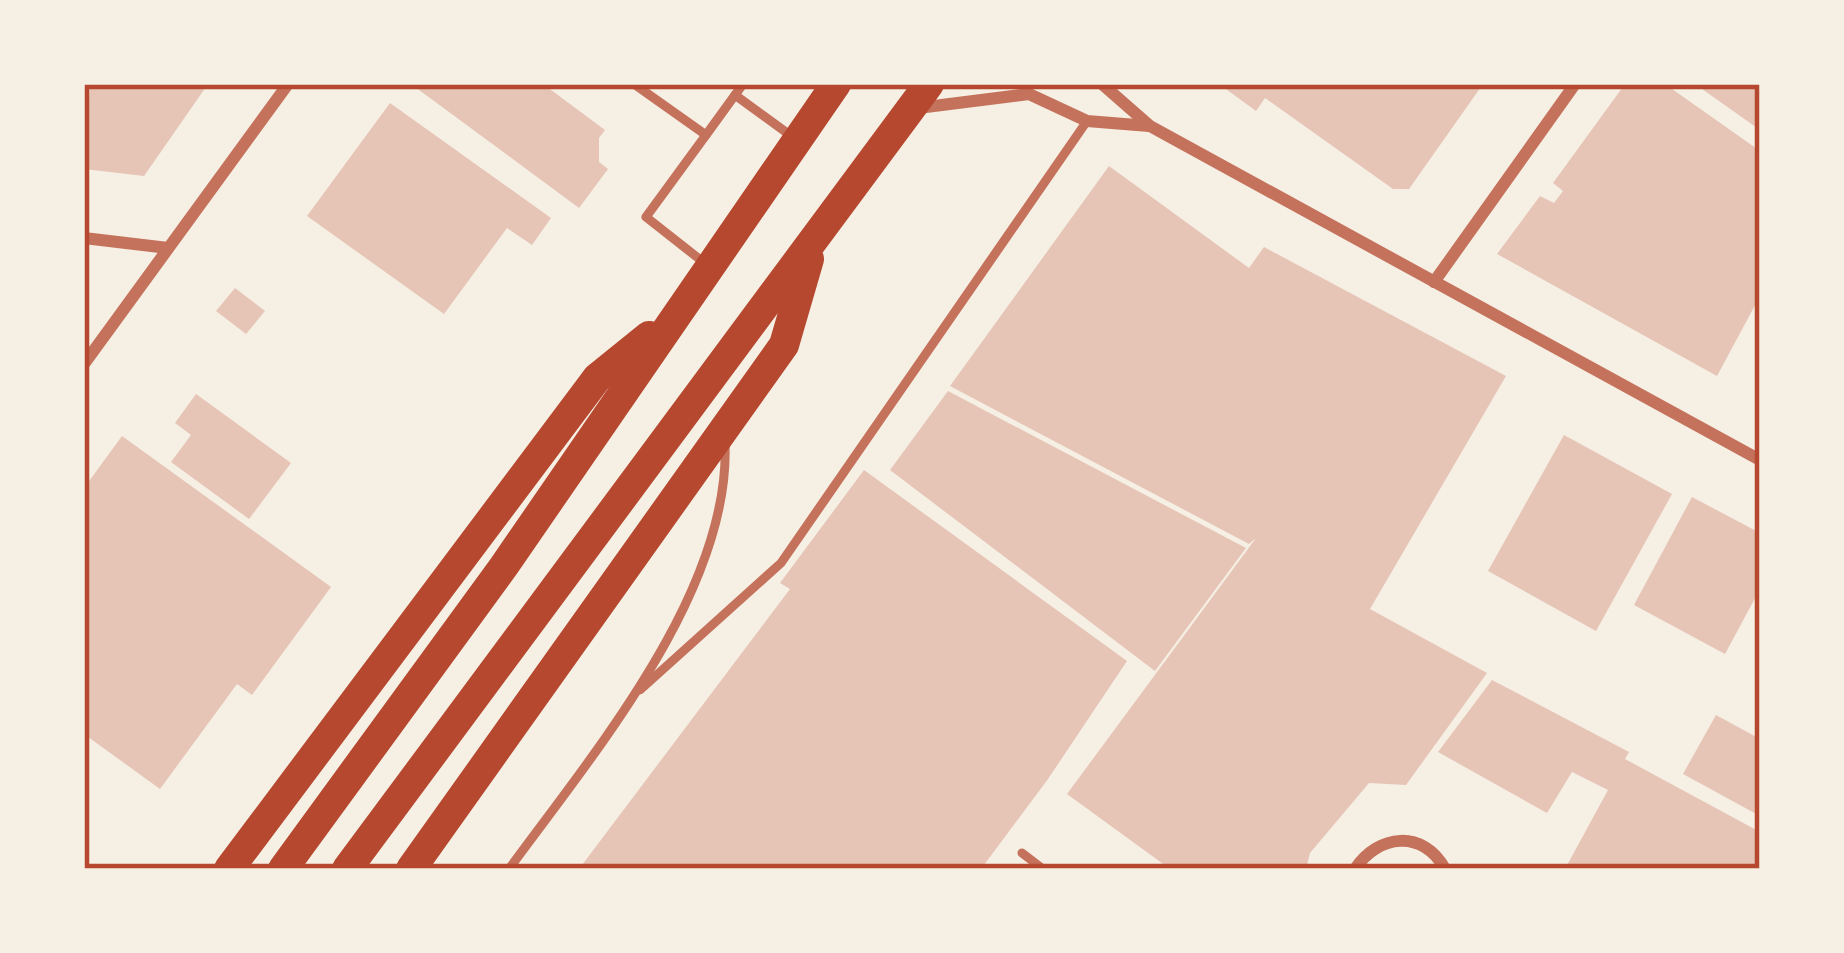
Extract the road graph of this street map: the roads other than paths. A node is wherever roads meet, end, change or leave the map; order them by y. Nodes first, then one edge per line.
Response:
1 (288, 84) edge
2 (634, 84) edge
3 (743, 84) edge
4 (836, 84) edge
5 (1102, 84) edge
6 (1575, 84) edge
7 (735, 95) junction
8 (920, 96) edge
9 (1087, 121) junction
10 (1150, 126) junction
11 (706, 135) junction
12 (796, 140) junction
13 (84, 238) edge
14 (814, 240) junction
15 (168, 248) junction
16 (706, 266) junction
17 (1434, 282) junction
18 (672, 317) junction
19 (84, 364) edge
20 (724, 425) junction
21 (1760, 460) edge
22 (640, 690) junction
23 (1022, 853) dead end
24 (229, 869) edge
25 (283, 869) edge
26 (347, 869) edge
27 (411, 869) edge
28 (509, 869) edge
29 (1043, 869) edge
30 (1355, 869) edge
31 (1445, 869) edge

1 - 15 street
2 - 11 lane
3 - 7 lane
4 - 12 main road
5 - 10 street
6 - 17 street
7 - 11 lane
7 - 12 lane
8 - 9 street
8 - 14 main road
9 - 10 street
9 - 22 lane
10 - 17 street
11 - 16 lane
12 - 16 main road
13 - 15 street
14 - 20 main road
14 - 26 main road
15 - 19 street
16 - 18 main road
17 - 21 street
18 - 24 main road
18 - 25 main road
20 - 22 lane
20 - 27 main road
22 - 28 lane
23 - 29 lane
30 - 31 street

